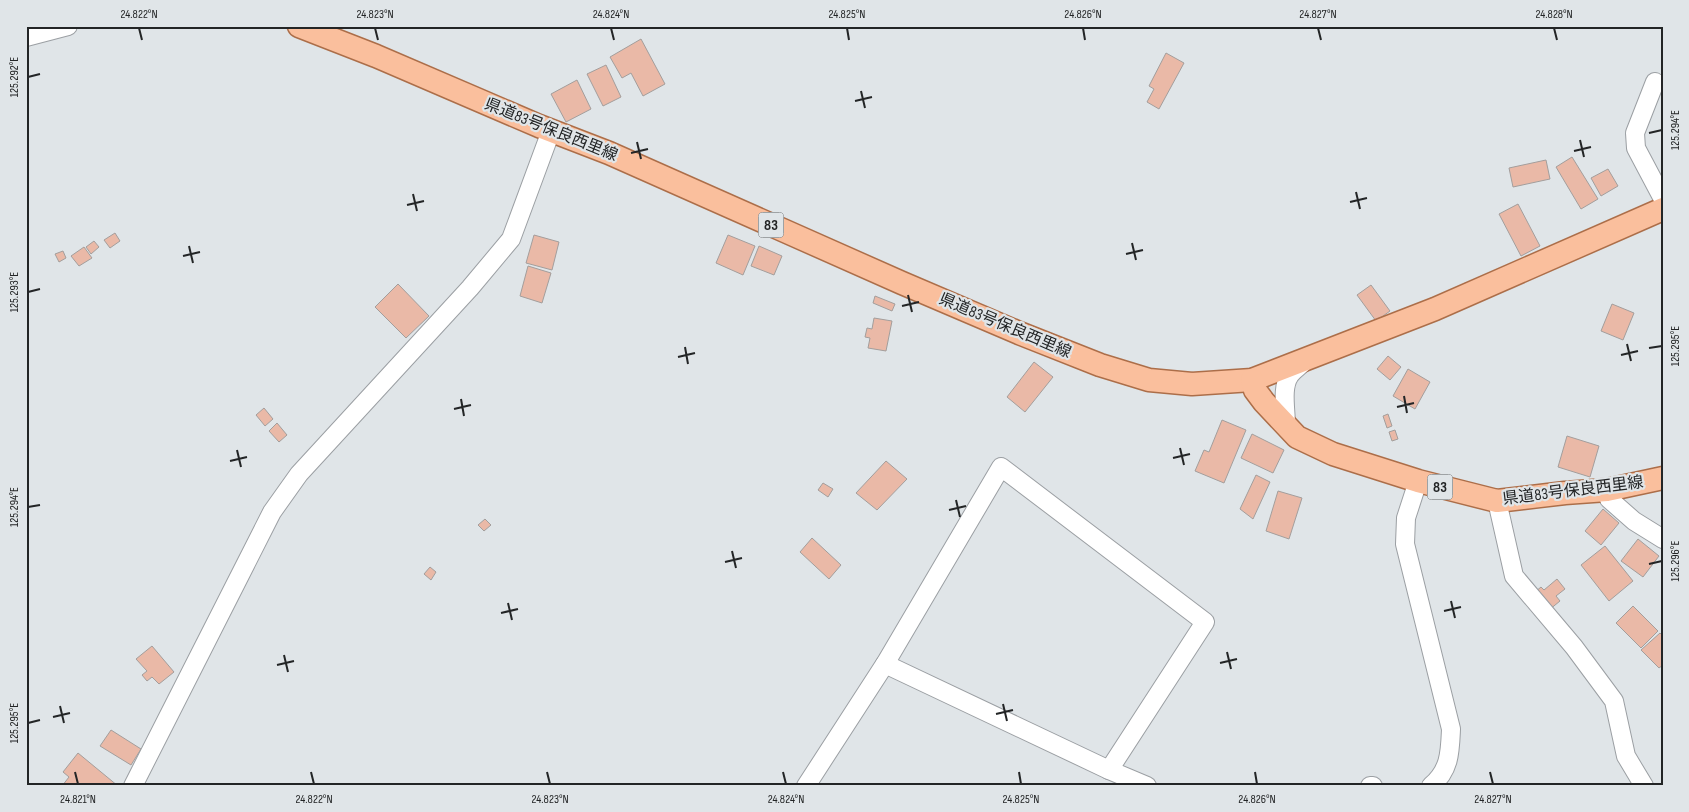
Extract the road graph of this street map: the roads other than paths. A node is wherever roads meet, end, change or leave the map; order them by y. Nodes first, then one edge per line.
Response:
1 (68, 26) edge
2 (300, 26) edge
3 (26, 37) edge
4 (1655, 82) dead end
5 (551, 130) junction
6 (1663, 199) edge
7 (1663, 210) edge
8 (1307, 359) junction
9 (1252, 380) junction
10 (1286, 425) junction
11 (1663, 478) edge
12 (1418, 481) junction
13 (1608, 490) junction
14 (1497, 501) junction
15 (1663, 539) edge
16 (885, 664) junction
17 (1109, 770) junction
18 (133, 786) edge
19 (806, 786) edge
20 (1147, 786) edge
21 (1431, 786) edge
22 (1644, 786) edge

1 - 3 street
2 - 5 main road, 県道83号保良西里線 / 83
4 - 6 street
5 - 9 main road, 県道83号保良西里線 / 83
5 - 18 street
7 - 8 main road, 県道83号保良西里線 / 83
8 - 9 main road, 県道83号保良西里線 / 83
8 - 10 street
9 - 10 main road, 県道83号保良西里線 / 83
10 - 12 main road, 県道83号保良西里線 / 83
11 - 13 main road, 県道83号保良西里線 / 83
12 - 14 main road, 県道83号保良西里線 / 83
12 - 21 street
13 - 14 main road, 県道83号保良西里線 / 83
13 - 15 street
14 - 22 street
16 - 17 street
16 - 17 street
16 - 19 street
17 - 20 street

